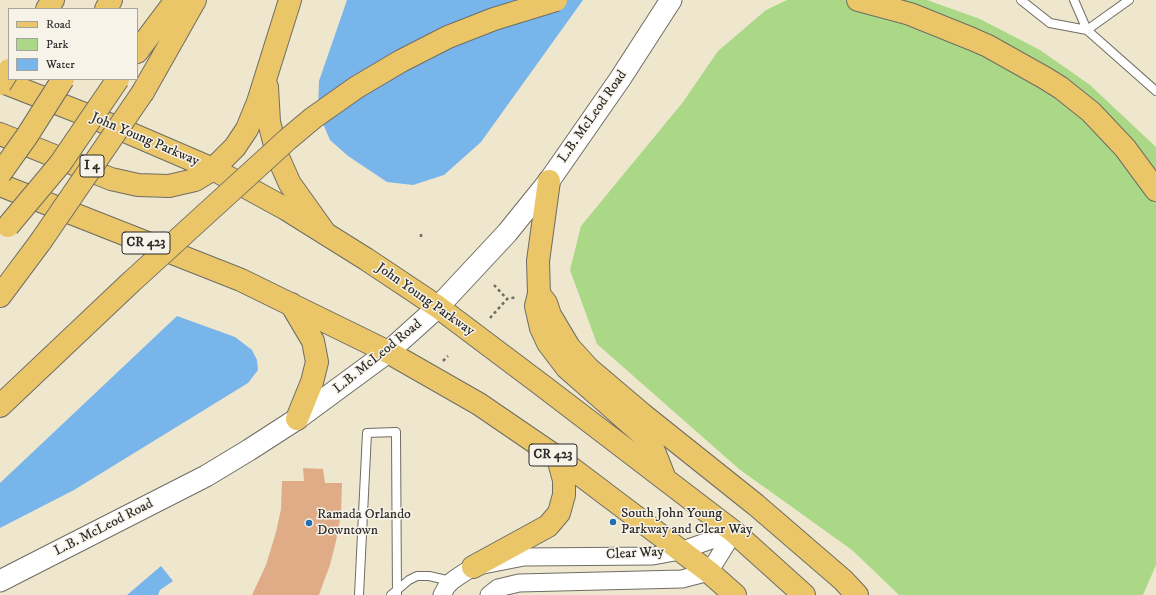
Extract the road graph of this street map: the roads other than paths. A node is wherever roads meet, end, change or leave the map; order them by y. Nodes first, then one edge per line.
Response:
1 (176, 0) edge
2 (195, 0) edge
3 (290, 0) edge
4 (556, 0) edge
5 (671, 0) edge
6 (858, 0) edge
7 (1021, 0) edge
8 (1074, 0) edge
9 (1129, 0) edge
10 (1087, 30) junction
11 (138, 51) edge
12 (268, 70) junction
13 (8, 71) edge
14 (62, 80) edge
15 (117, 80) edge
16 (0, 82) edge
17 (1156, 91) edge
18 (0, 134) edge
19 (213, 169) junction
20 (0, 174) edge
21 (549, 181) junction
22 (0, 185) edge
23 (1156, 190) edge
24 (4, 230) edge
25 (325, 234) junction
26 (531, 295) junction
27 (0, 296) edge
28 (291, 304) junction
29 (438, 307) junction
30 (388, 352) junction
31 (0, 406) edge
32 (297, 419) junction
33 (558, 458) junction
34 (665, 479) junction
35 (734, 532) junction
36 (680, 551) junction
37 (473, 567) junction
38 (709, 572) junction
39 (0, 581) edge
40 (452, 581) junction
41 (395, 593) edge
42 (359, 595) edge
43 (442, 595) edge
44 (489, 595) edge
45 (735, 595) edge
46 (804, 595) edge
47 (857, 595) edge

1 - 11 main road
2 - 27 main road, I 4, bridge
3 - 12 main road
4 - 31 main road, bridge
5 - 21 street, L.B. McLeod Road
6 - 23 main road
7 - 10 lane
8 - 10 lane
9 - 10 lane
10 - 17 lane
12 - 19 main road
12 - 25 main road
13 - 16 main road, bridge
14 - 20 main road, bridge
15 - 24 main road, bridge
16 - 19 main road, John Young Parkway
18 - 19 main road
19 - 25 main road, John Young Parkway
21 - 26 main road
21 - 29 street, L.B. McLeod Road
22 - 28 main road, CR 423
25 - 29 main road, John Young Parkway
26 - 34 main road
26 - 47 main road
28 - 30 main road, CR 423
28 - 32 main road
29 - 30 street, L.B. McLeod Road
29 - 34 main road, John Young Parkway
30 - 32 street, L.B. McLeod Road
30 - 33 main road, CR 423
32 - 39 street, L.B. McLeod Road
33 - 36 main road, CR 423
33 - 37 main road
34 - 35 main road, John Young Parkway
35 - 36 street, Clear Way
35 - 38 street
35 - 46 main road, John Young Parkway
36 - 37 street, Clear Way
36 - 38 main road, CR 423
37 - 40 street, Clear Way
38 - 44 street, Clear Way
38 - 45 main road, CR 423
40 - 41 lane
40 - 43 street, Clear Way
41 - 42 lane

